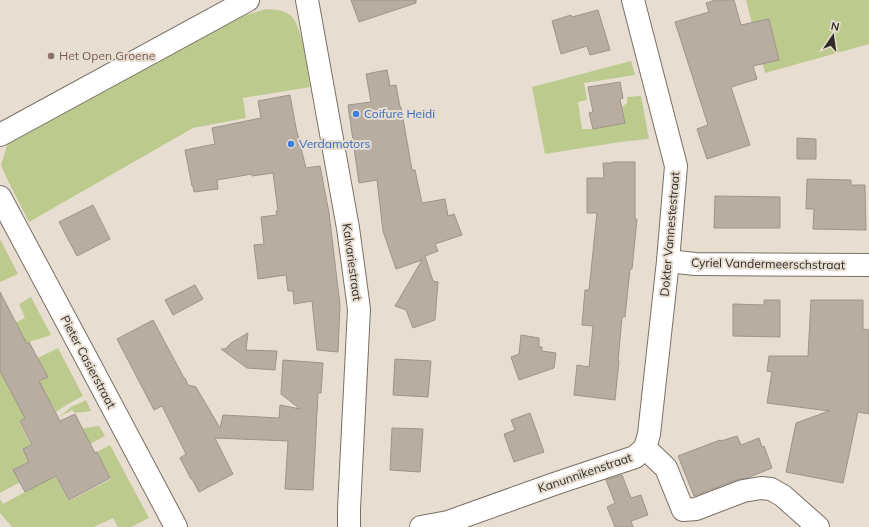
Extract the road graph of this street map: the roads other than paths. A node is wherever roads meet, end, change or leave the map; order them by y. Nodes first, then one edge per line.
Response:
1 (248, 0) edge
2 (307, 0) edge
3 (633, 0) edge
4 (0, 135) edge
5 (0, 197) edge
6 (668, 261) junction
7 (869, 265) edge
8 (646, 448) junction
9 (176, 527) edge
10 (349, 527) edge
11 (421, 527) edge
12 (818, 527) edge

1 - 4 street
2 - 10 street, Kalvariestraat
3 - 6 street, Dokter Vannestestraat
5 - 9 street, Pieter Casierstraat
6 - 7 street, Cyriel Vandermeerschstraat
6 - 8 street, Dokter Vannestestraat
8 - 11 street, Kanunnikenstraat
8 - 12 street, Kanunnikenstraat

